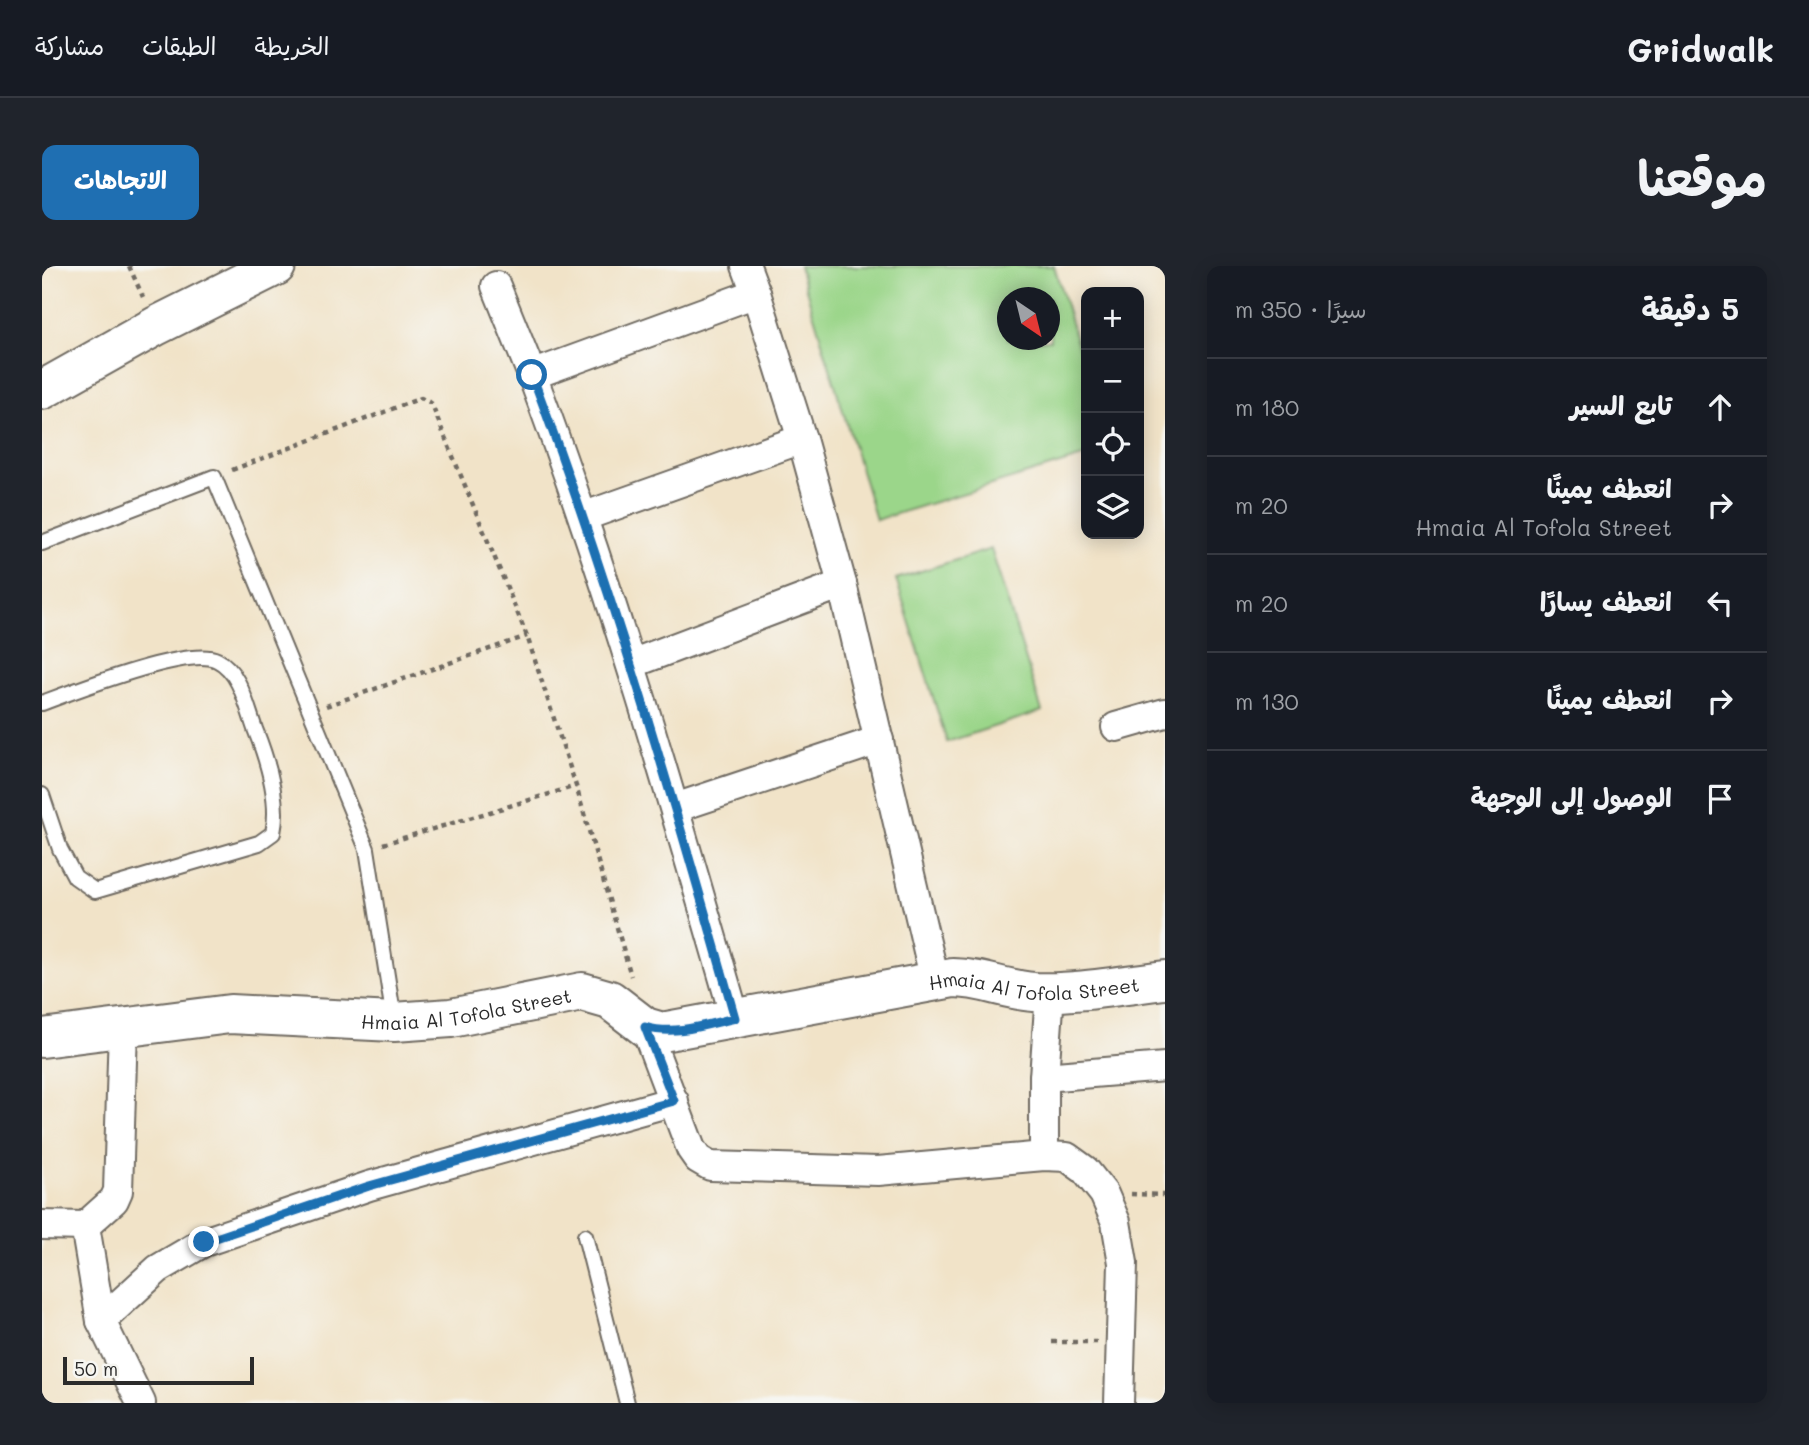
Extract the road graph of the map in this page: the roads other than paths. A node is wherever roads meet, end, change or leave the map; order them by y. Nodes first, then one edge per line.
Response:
1 (276, 266) edge
2 (746, 266) edge
3 (496, 286) dead end
4 (756, 293) junction
5 (532, 375) junction
6 (42, 388) edge
7 (802, 439) junction
8 (585, 516) junction
9 (42, 543) edge
10 (842, 584) junction
11 (631, 663) junction
12 (42, 703) edge
13 (1165, 713) edge
14 (1115, 727) dead end
15 (879, 740) junction
16 (42, 795) edge
17 (675, 808) junction
18 (1165, 980) edge
19 (935, 981) junction
20 (1050, 993) junction
21 (735, 1018) junction
22 (394, 1022) junction
23 (645, 1027) junction
24 (123, 1028) junction
25 (42, 1038) edge
26 (1165, 1067) edge
27 (1044, 1077) junction
28 (674, 1101) junction
29 (1044, 1156) junction
30 (42, 1224) edge
31 (85, 1226) junction
32 (585, 1236) dead end
33 (101, 1321) junction
34 (141, 1403) edge
35 (627, 1403) edge
36 (1119, 1403) edge

1 - 6 street
2 - 4 street
3 - 5 street
4 - 5 street
4 - 7 street
5 - 8 street
7 - 8 street
7 - 10 street
8 - 11 street
9 - 22 lane
10 - 11 street
10 - 15 street
11 - 17 street
12 - 16 lane
13 - 14 street
15 - 17 street
15 - 19 street
17 - 21 street
18 - 20 street, Hmaia Al Tofola Street
19 - 20 street, Hmaia Al Tofola Street
19 - 21 street, Hmaia Al Tofola Street
20 - 27 street
21 - 23 street, Hmaia Al Tofola Street
22 - 23 street, Hmaia Al Tofola Street
22 - 24 street, Hmaia Al Tofola Street
23 - 28 street
24 - 25 street, Hmaia Al Tofola Street
24 - 31 street
26 - 27 street
27 - 29 street
28 - 29 street
28 - 33 street
29 - 36 street
30 - 31 street
31 - 33 street
32 - 35 lane
33 - 34 street

